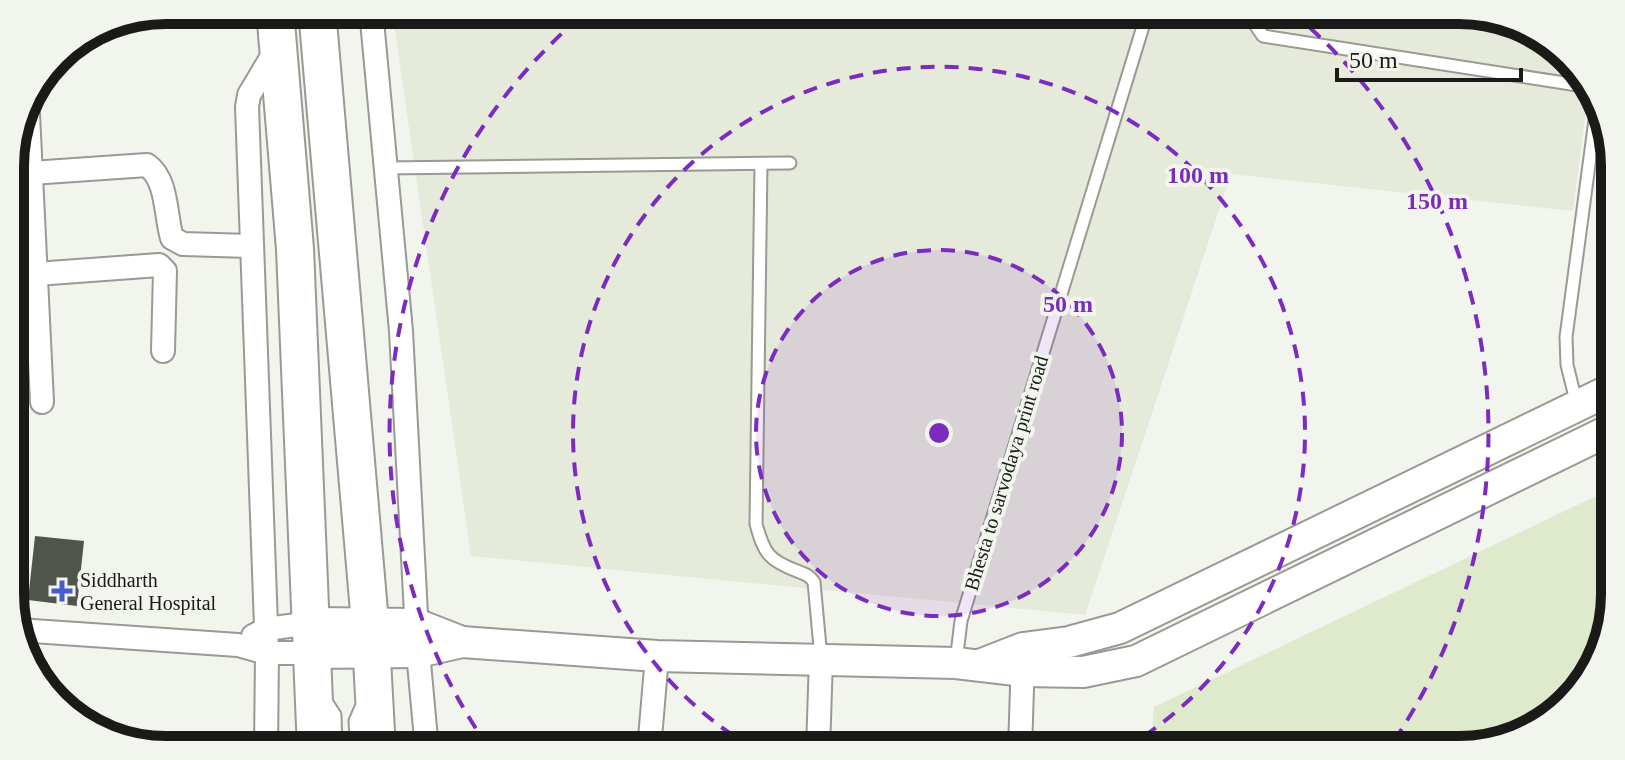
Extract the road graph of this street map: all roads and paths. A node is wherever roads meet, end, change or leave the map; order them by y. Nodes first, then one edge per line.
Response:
1 (276, 24) edge
2 (318, 24) edge
3 (372, 24) edge
4 (1144, 24) edge
5 (1256, 24) edge
6 (278, 46) junction
7 (1575, 85) edge
8 (1594, 125) edge
9 (29, 131) edge
10 (790, 163) dead end
11 (761, 164) junction
12 (386, 168) junction
13 (31, 173) junction
14 (250, 246) junction
15 (36, 274) junction
16 (163, 351) dead end
17 (1601, 394) edge
18 (42, 402) dead end
19 (1577, 406) junction
20 (1601, 434) edge
21 (266, 629) junction
22 (29, 631) edge
23 (371, 638) junction
24 (417, 638) junction
25 (238, 645) junction
26 (267, 653) junction
27 (312, 654) junction
28 (657, 656) junction
29 (821, 658) junction
30 (1023, 660) junction
31 (969, 663) junction
32 (374, 688) junction
33 (266, 736) edge
34 (315, 736) edge
35 (336, 736) edge
36 (356, 736) edge
37 (376, 736) edge
38 (426, 736) edge
39 (650, 736) edge
40 (818, 736) edge
41 (1020, 736) edge

1 - 6 highway
2 - 23 highway
3 - 12 street
4 - 31 lane, Bhesta to sarvodaya print road
5 - 7 lane
6 - 14 street
6 - 27 highway
8 - 19 lane
9 - 13 street
10 - 11 lane
11 - 12 lane
11 - 29 lane
12 - 24 street
13 - 14 street
13 - 15 street
14 - 21 street
15 - 16 street
15 - 18 street
17 - 19 main road
19 - 30 main road
20 - 30 main road
21 - 25 street
21 - 26 street
21 - 27 street
22 - 25 street
23 - 24 main road
23 - 27 main road
23 - 32 highway
24 - 28 main road
24 - 38 street
25 - 26 street
26 - 27 street
26 - 33 street
27 - 34 highway
27 - 35 lane
28 - 29 main road
28 - 39 street
29 - 31 main road
29 - 40 street
30 - 31 main road
30 - 41 street
32 - 36 lane
32 - 37 highway

